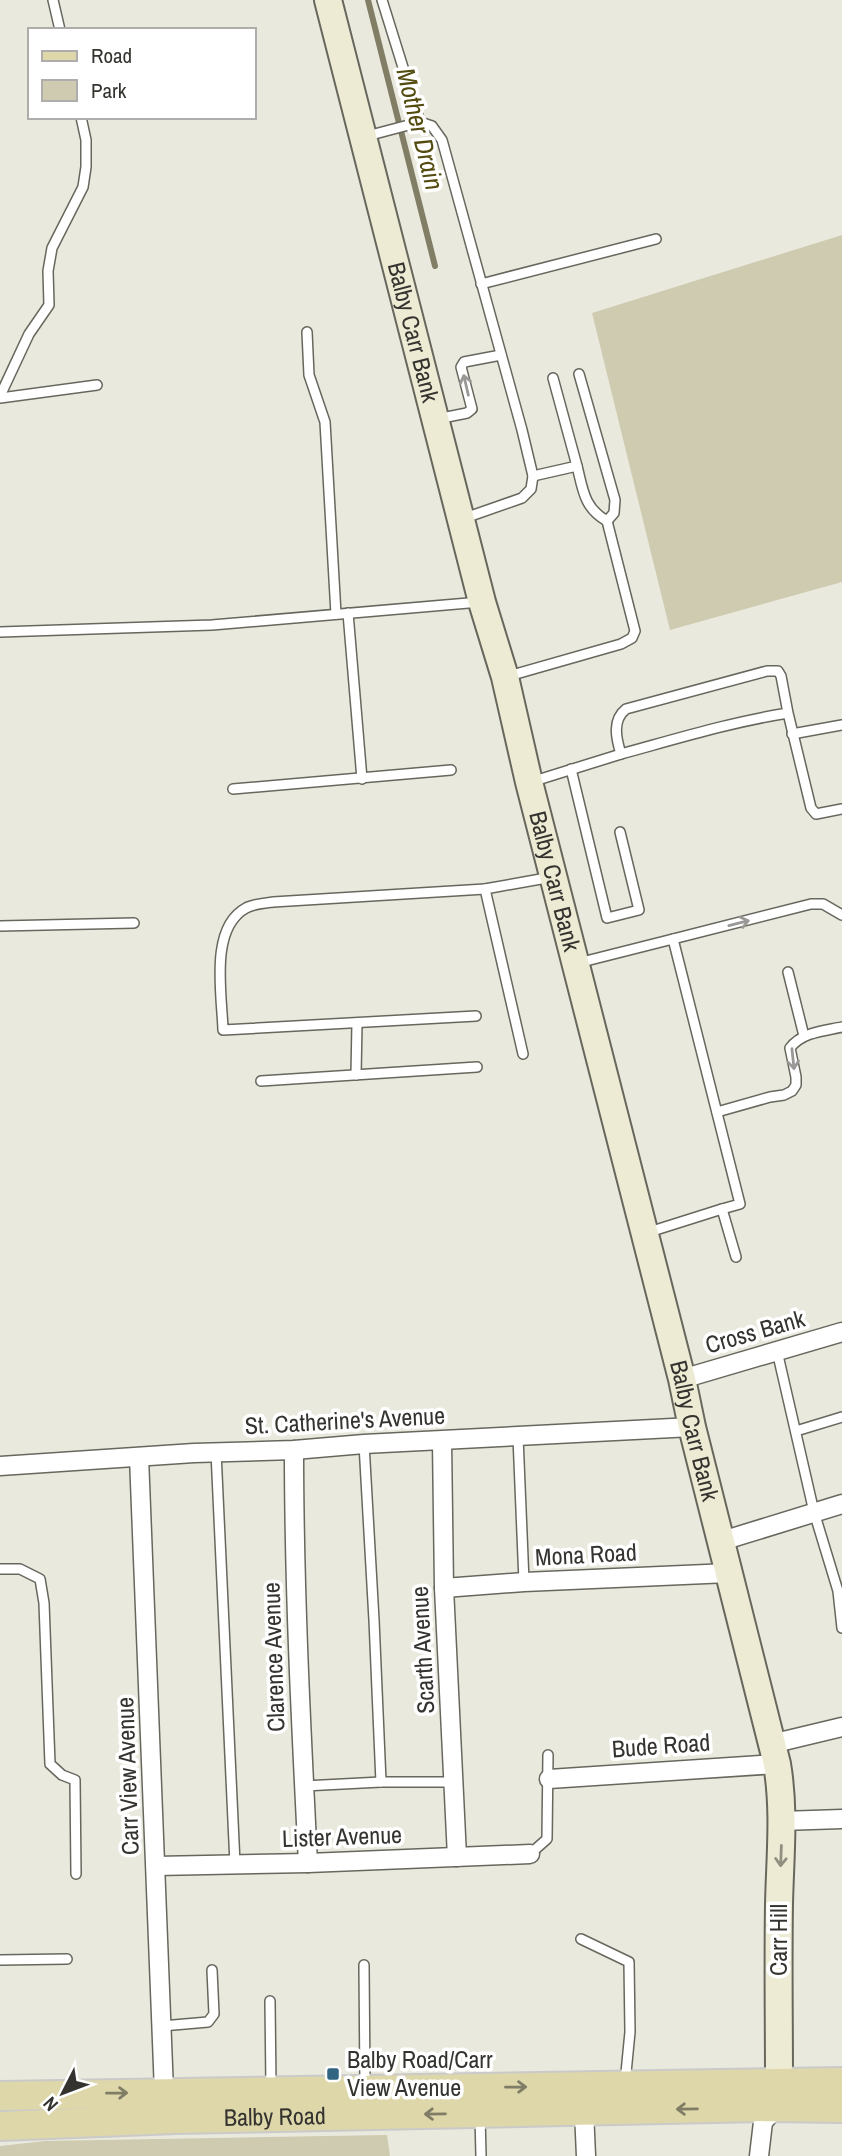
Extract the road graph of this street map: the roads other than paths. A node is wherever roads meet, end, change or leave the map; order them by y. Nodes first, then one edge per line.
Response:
1 (53, 0) edge
2 (328, 0) edge
3 (382, 0) edge
4 (60, 28) edge
5 (81, 119) edge
6 (415, 123) junction
7 (375, 134) junction
8 (656, 239) dead end
9 (481, 284) junction
10 (307, 332) dead end
11 (501, 355) junction
12 (579, 374) dead end
13 (553, 378) dead end
14 (97, 385) dead end
15 (0, 397) edge
16 (435, 419) junction
17 (577, 466) junction
18 (533, 476) junction
19 (461, 519) junction
20 (607, 521) junction
21 (482, 602) junction
22 (348, 613) junction
23 (336, 614) junction
24 (0, 632) edge
25 (505, 677) junction
26 (788, 713) junction
27 (842, 725) edge
28 (792, 734) junction
29 (621, 754) junction
30 (570, 769) junction
31 (451, 770) dead end
32 (362, 779) junction
33 (529, 782) junction
34 (233, 789) dead end
35 (842, 809) edge
36 (620, 832) dead end
37 (553, 877) junction
38 (485, 889) junction
39 (842, 915) edge
40 (134, 923) dead end
41 (0, 926) edge
42 (673, 939) junction
43 (576, 964) junction
44 (788, 972) dead end
45 (476, 1016) dead end
46 (357, 1023) junction
47 (842, 1027) edge
48 (804, 1036) junction
49 (523, 1054) dead end
50 (477, 1067) dead end
51 (356, 1075) junction
52 (261, 1081) dead end
53 (717, 1112) junction
54 (722, 1209) junction
55 (645, 1233) junction
56 (736, 1257) dead end
57 (842, 1332) edge
58 (777, 1351) junction
59 (682, 1379) junction
60 (842, 1417) edge
61 (692, 1427) junction
62 (796, 1431) junction
63 (518, 1437) junction
64 (442, 1441) junction
65 (364, 1444) junction
66 (294, 1450) junction
67 (216, 1452) junction
68 (139, 1457) junction
69 (0, 1466) edge
70 (842, 1504) edge
71 (814, 1512) junction
72 (722, 1541) junction
73 (0, 1569) edge
74 (729, 1573) junction
75 (524, 1582) junction
76 (444, 1588) junction
77 (840, 1590) edge
78 (842, 1628) edge
79 (842, 1727) edge
80 (774, 1754) junction
81 (548, 1755) dead end
82 (549, 1779) junction
83 (381, 1782) junction
84 (454, 1782) junction
85 (304, 1786) junction
86 (842, 1819) edge
87 (782, 1821) junction
88 (530, 1854) joint
89 (457, 1857) junction
90 (308, 1863) junction
91 (235, 1864) junction
92 (156, 1866) junction
93 (76, 1874) dead end
94 (581, 1939) dead end
95 (67, 1959) dead end
96 (0, 1960) edge
97 (364, 1965) dead end
98 (212, 1970) dead end
99 (270, 2001) dead end
100 (162, 2026) junction
101 (842, 2082) edge
102 (625, 2085) junction
103 (365, 2090) junction
104 (164, 2092) junction
105 (271, 2092) junction
106 (0, 2096) edge
107 (770, 2099) junction
108 (842, 2108) edge
109 (584, 2111) junction
110 (480, 2113) junction
111 (0, 2126) edge
112 (759, 2155) edge
113 (481, 2156) edge
114 (586, 2156) edge

1 - 4 lane
2 - 7 street, Balby Carr Bank
3 - 6 lane
5 - 15 lane
6 - 7 lane
6 - 9 lane
7 - 16 street, Balby Carr Bank
8 - 9 lane
9 - 11 lane
10 - 23 lane
16 -> 11 lane
11 - 18 lane
12 - 20 lane
13 - 17 lane
14 - 15 lane
16 - 19 street, Balby Carr Bank
17 - 18 lane
17 - 20 lane
18 - 19 lane
19 - 21 street, Balby Carr Bank
20 - 25 lane
21 - 22 lane
21 - 25 street, Balby Carr Bank
22 - 23 lane
22 - 32 lane
23 - 24 lane
25 - 33 street, Balby Carr Bank
26 - 28 lane
26 - 29 lane
26 - 29 lane
27 - 28 lane
28 - 35 lane
29 - 30 lane
30 - 33 lane
30 - 36 lane
31 - 32 lane
32 - 34 lane
33 - 37 street, Balby Carr Bank
37 - 38 lane
37 - 43 street, Balby Carr Bank
38 - 46 lane
38 - 49 lane
42 -> 39 lane
40 - 41 lane
42 - 43 lane
42 - 53 lane
43 - 55 street, Balby Carr Bank
44 - 48 lane
45 - 46 lane
46 - 51 lane
47 - 48 lane
48 -> 53 lane
50 - 51 lane
51 - 52 lane
53 - 54 lane
54 - 55 lane
54 - 56 lane
55 - 59 street, Balby Carr Bank
57 - 58 street, Cross Bank
58 - 59 street, Cross Bank
58 - 62 lane
59 - 61 street, Balby Carr Bank
60 - 62 lane
61 - 63 street, St. Catherine's Avenue
61 - 72 street, Balby Carr Bank
62 - 71 lane
63 - 64 street, St. Catherine's Avenue
63 - 75 lane
64 - 65 street, St. Catherine's Avenue
64 - 76 street, Scarth Avenue
65 - 66 street, St. Catherine's Avenue
65 - 83 lane
66 - 67 street, St. Catherine's Avenue
66 - 85 street, Clarence Avenue
67 - 68 street, St. Catherine's Avenue
67 - 91 lane
68 - 69 street, St. Catherine's Avenue
68 - 92 street, Carr View Avenue
70 - 71 street
71 - 72 street
71 - 77 lane
72 - 74 street, Balby Carr Bank
73 - 93 lane
74 - 75 street, Mona Road
74 - 80 street, Balby Carr Bank
75 - 76 street, Mona Road
76 - 84 street, Scarth Avenue
77 - 78 lane
79 - 80 street, Bude Road
80 - 82 street, Bude Road
80 - 87 street, Carr Hill
81 - 82 lane
82 - 88 lane
83 - 84 lane
83 - 85 lane
84 - 89 street, Scarth Avenue
85 - 90 street, Clarence Avenue
86 - 87 street
87 -> 107 street, Carr Hill
88 - 89 street, Lister Avenue
89 - 90 street, Lister Avenue
90 - 91 street, Lister Avenue
91 - 92 street, Lister Avenue
92 - 100 street, Carr View Avenue
94 - 102 lane
95 - 96 lane
97 - 103 lane
98 - 100 lane
99 - 105 lane
100 - 104 street, Carr View Avenue
101 - 107 main road, Balby Road
103 -> 102 main road, Balby Road
102 - 107 main road, Balby Road
103 - 105 main road, Balby Road
104 - 105 main road, Balby Road
106 -> 104 main road, Balby Road
107 - 108 main road, Balby Road
107 -> 109 main road, Balby Road
107 - 112 street
109 - 110 main road, Balby Road
109 - 114 street
110 -> 111 main road, Balby Road
110 - 113 lane

